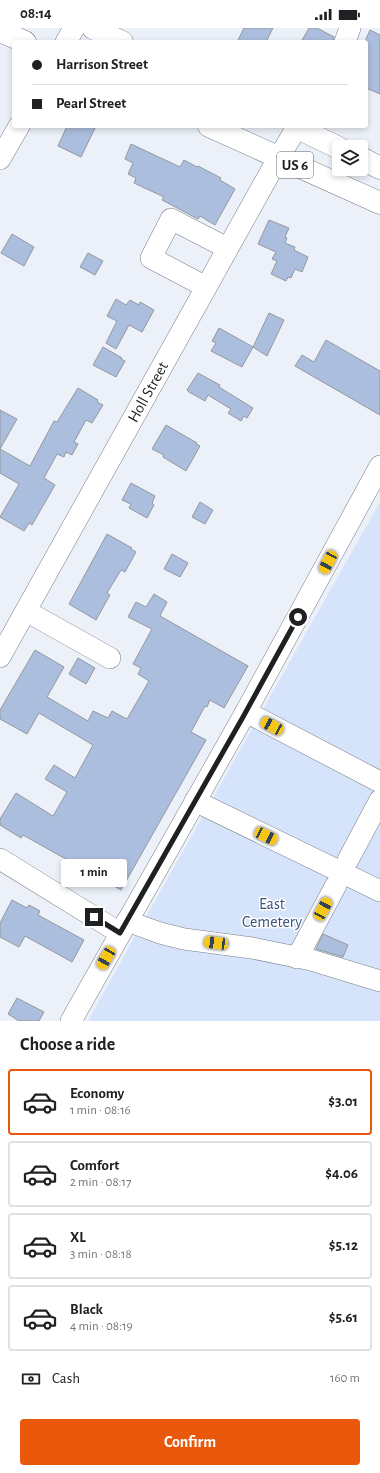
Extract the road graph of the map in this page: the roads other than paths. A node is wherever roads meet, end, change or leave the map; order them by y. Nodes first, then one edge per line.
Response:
1 (74, 28) edge
2 (93, 28) edge
3 (350, 28) edge
4 (0, 31) edge
5 (20, 40) edge
6 (67, 40) edge
7 (118, 40) edge
8 (347, 40) edge
9 (18, 128) edge
10 (213, 128) edge
11 (303, 128) edge
12 (332, 144) edge
13 (278, 157) junction
14 (0, 159) edge
15 (368, 162) edge
16 (380, 168) edge
17 (380, 202) edge
18 (228, 248) junction
19 (206, 287) junction
20 (380, 466) edge
21 (26, 611) junction
22 (0, 657) edge
23 (110, 658) dead end
24 (246, 712) junction
25 (380, 782) edge
26 (380, 800) edge
27 (195, 801) junction
28 (0, 859) edge
29 (348, 860) dead end
30 (336, 885) dead end
31 (380, 891) edge
32 (124, 927) junction
33 (297, 958) junction
34 (380, 982) edge
35 (70, 1021) edge

1 - 6 street
2 - 7 main road
3 - 8 street
4 - 5 main road
9 - 14 street
10 - 13 main road, US 6
11 - 12 main road, US 6
11 - 13 street, Holl Street
13 - 17 main road, US 6
13 - 18 street, Holl Street
15 - 16 main road
18 - 19 street, Holl Street
18 - 19 street
19 - 21 street, Holl Street
20 - 24 street
21 - 22 street, Holl Street
21 - 23 street
24 - 25 street
24 - 27 street
26 - 29 street
27 - 31 street
27 - 32 street
28 - 32 street
30 - 33 street
32 - 33 street
32 - 35 street
33 - 34 street

